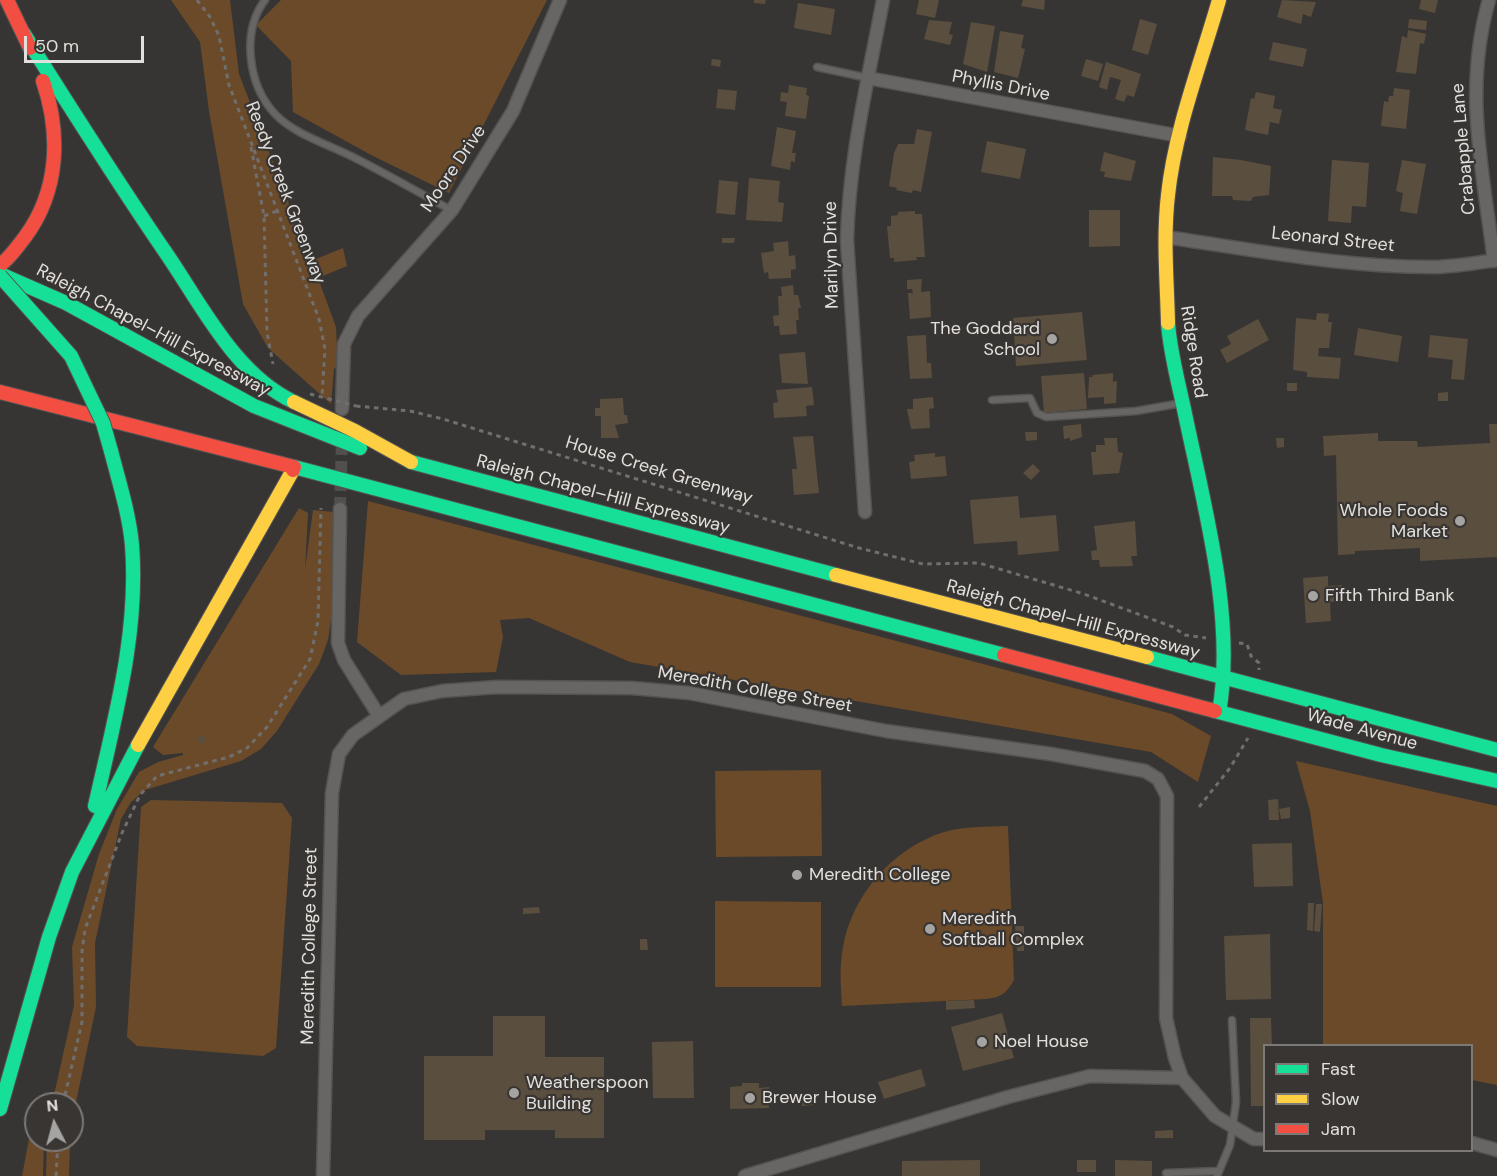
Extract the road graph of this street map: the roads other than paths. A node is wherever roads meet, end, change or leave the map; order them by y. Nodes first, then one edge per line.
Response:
1 (7, 0) edge
2 (265, 0) edge
3 (560, 0) edge
4 (883, 0) edge
5 (1219, 0) edge
6 (1489, 0) edge
7 (24, 34) junction
8 (817, 67) dead end
9 (868, 78) junction
10 (1180, 136) junction
11 (452, 210) junction
12 (1165, 237) junction
13 (1495, 261) edge
14 (0, 265) edge
15 (0, 275) edge
16 (0, 392) edge
17 (992, 400) dead end
18 (1182, 403) junction
19 (342, 410) dead end
20 (411, 462) junction
21 (294, 467) junction
22 (340, 509) tunnel mouth
23 (865, 512) dead end
24 (1225, 679) junction
25 (1219, 712) junction
26 (378, 716) junction
27 (1497, 750) edge
28 (1497, 781) edge
29 (90, 834) junction
30 (1232, 1020) dead end
31 (1182, 1078) junction
32 (0, 1109) edge
33 (1231, 1126) junction
34 (1263, 1139) edge
35 (1473, 1143) edge
36 (1497, 1150) edge
37 (1166, 1173) dead end
38 (1217, 1174) edge
39 (322, 1176) edge
40 (745, 1176) edge

1 - 7 main road
2 - 11 lane
3 - 11 street, Moore Drive
4 - 9 street, Marilyn Drive
5 - 10 main road, Ridge Road
6 - 13 street, Crabapple Lane
7 - 14 main road
7 - 20 main road
8 - 9 lane, Phyllis Drive
9 - 10 street, Phyllis Drive
9 - 23 street, Marilyn Drive
10 - 12 main road, Ridge Road
11 - 19 street, Moore Drive
12 - 13 street, Leonard Street
12 - 18 main road, Ridge Road
15 - 20 main road, Raleigh Chapel–Hill Expressway
15 - 29 main road, bridge
16 - 21 main road
17 - 18 lane
18 - 24 main road, Ridge Road
20 - 24 main road, Raleigh Chapel–Hill Expressway
21 - 25 main road
21 - 29 main road
22 - 26 street
24 - 25 main road, Ridge Road
24 - 27 main road, Wade Avenue
25 - 28 main road, Wade Avenue
26 - 31 street, Meredith College Street
26 - 39 street, Meredith College Street
29 - 32 main road
30 - 33 lane
31 - 33 street, Meredith College Street
31 - 40 street
33 - 34 street, Meredith College Street
33 - 38 lane
35 - 36 street
37 - 38 lane

